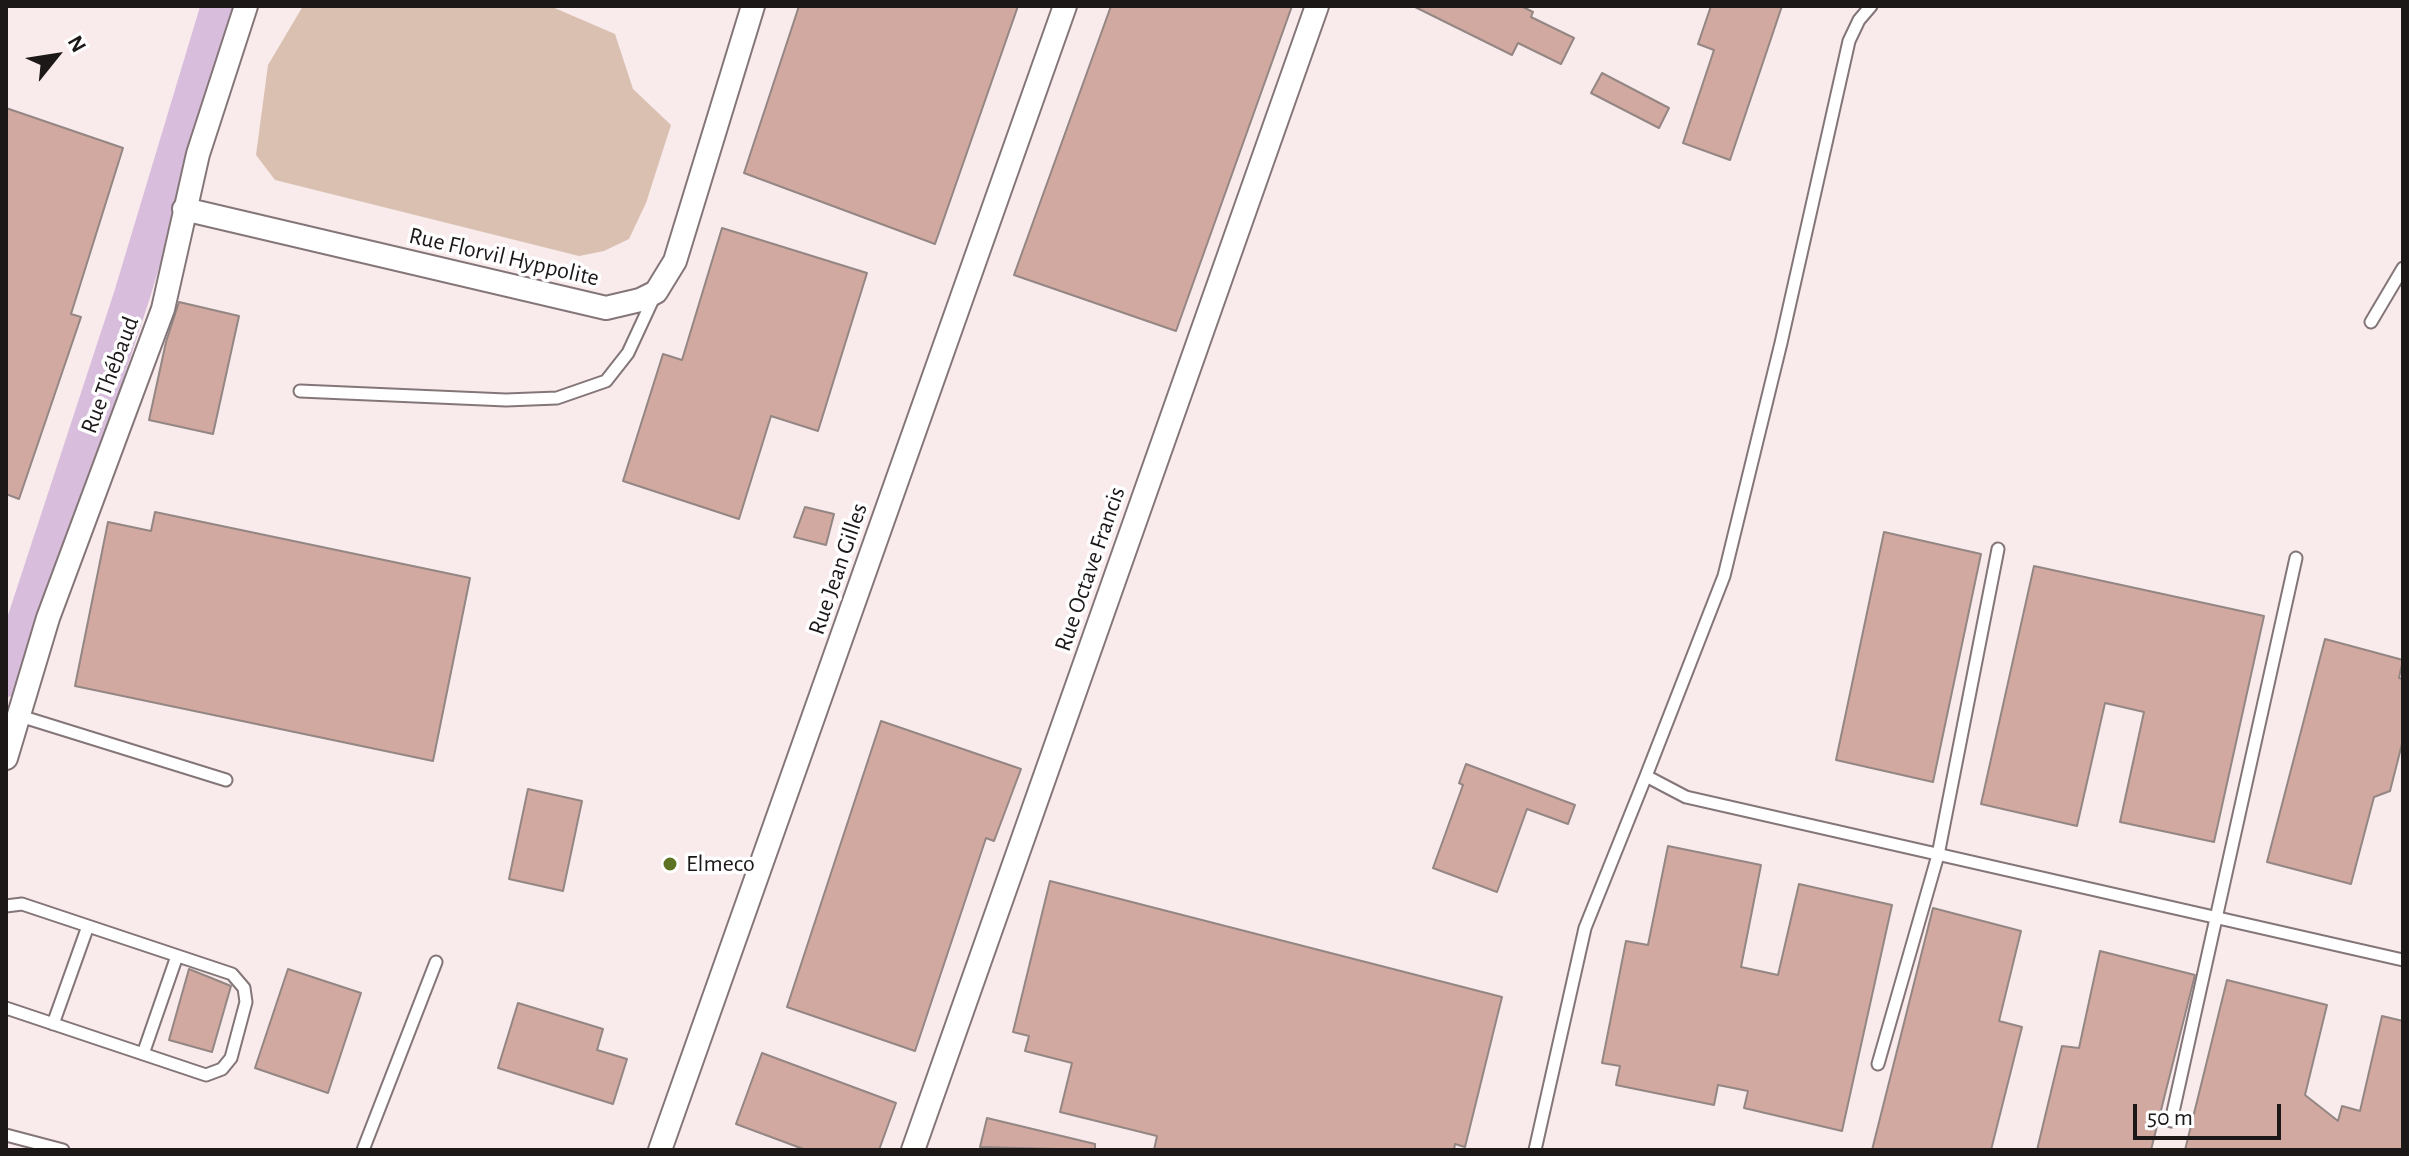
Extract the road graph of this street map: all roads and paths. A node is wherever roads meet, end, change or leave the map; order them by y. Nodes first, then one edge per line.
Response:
1 (246, 6) edge
2 (753, 6) edge
3 (1065, 6) edge
4 (1317, 6) edge
5 (1871, 6) edge
6 (184, 209) junction
7 (2403, 268) edge
8 (656, 292) junction
9 (2371, 322) dead end
10 (300, 391) dead end
11 (1998, 549) dead end
12 (2296, 558) dead end
13 (20, 716) junction
14 (6, 758) edge
15 (1646, 776) junction
16 (226, 780) dead end
17 (1938, 855) junction
18 (6, 906) edge
19 (2217, 918) junction
20 (88, 926) junction
21 (177, 956) junction
22 (2403, 960) edge
23 (436, 962) dead end
24 (6, 1008) edge
25 (53, 1024) junction
26 (143, 1054) junction
27 (1878, 1064) dead end
28 (2171, 1121) dead end
29 (6, 1135) edge
30 (63, 1150) edge
31 (363, 1150) edge
32 (660, 1150) edge
33 (913, 1150) edge
34 (1535, 1150) edge

1 - 6 street, Rue Thébaud
2 - 8 street
3 - 32 street, Rue Jean Gilles
4 - 33 street, Rue Octave Francis
5 - 15 lane
6 - 8 street, Rue Florvil Hyppolite
6 - 13 street, Rue Thébaud
7 - 9 lane
8 - 10 lane
11 - 17 lane
12 - 19 lane
13 - 14 street, Rue Thébaud
13 - 16 lane
15 - 17 lane
15 - 34 lane
17 - 19 lane
17 - 27 lane
18 - 20 lane
19 - 22 lane
19 - 28 lane
20 - 21 lane
20 - 25 lane
21 - 26 lane
21 - 26 lane
23 - 31 lane
24 - 25 lane
25 - 26 lane
29 - 30 lane

